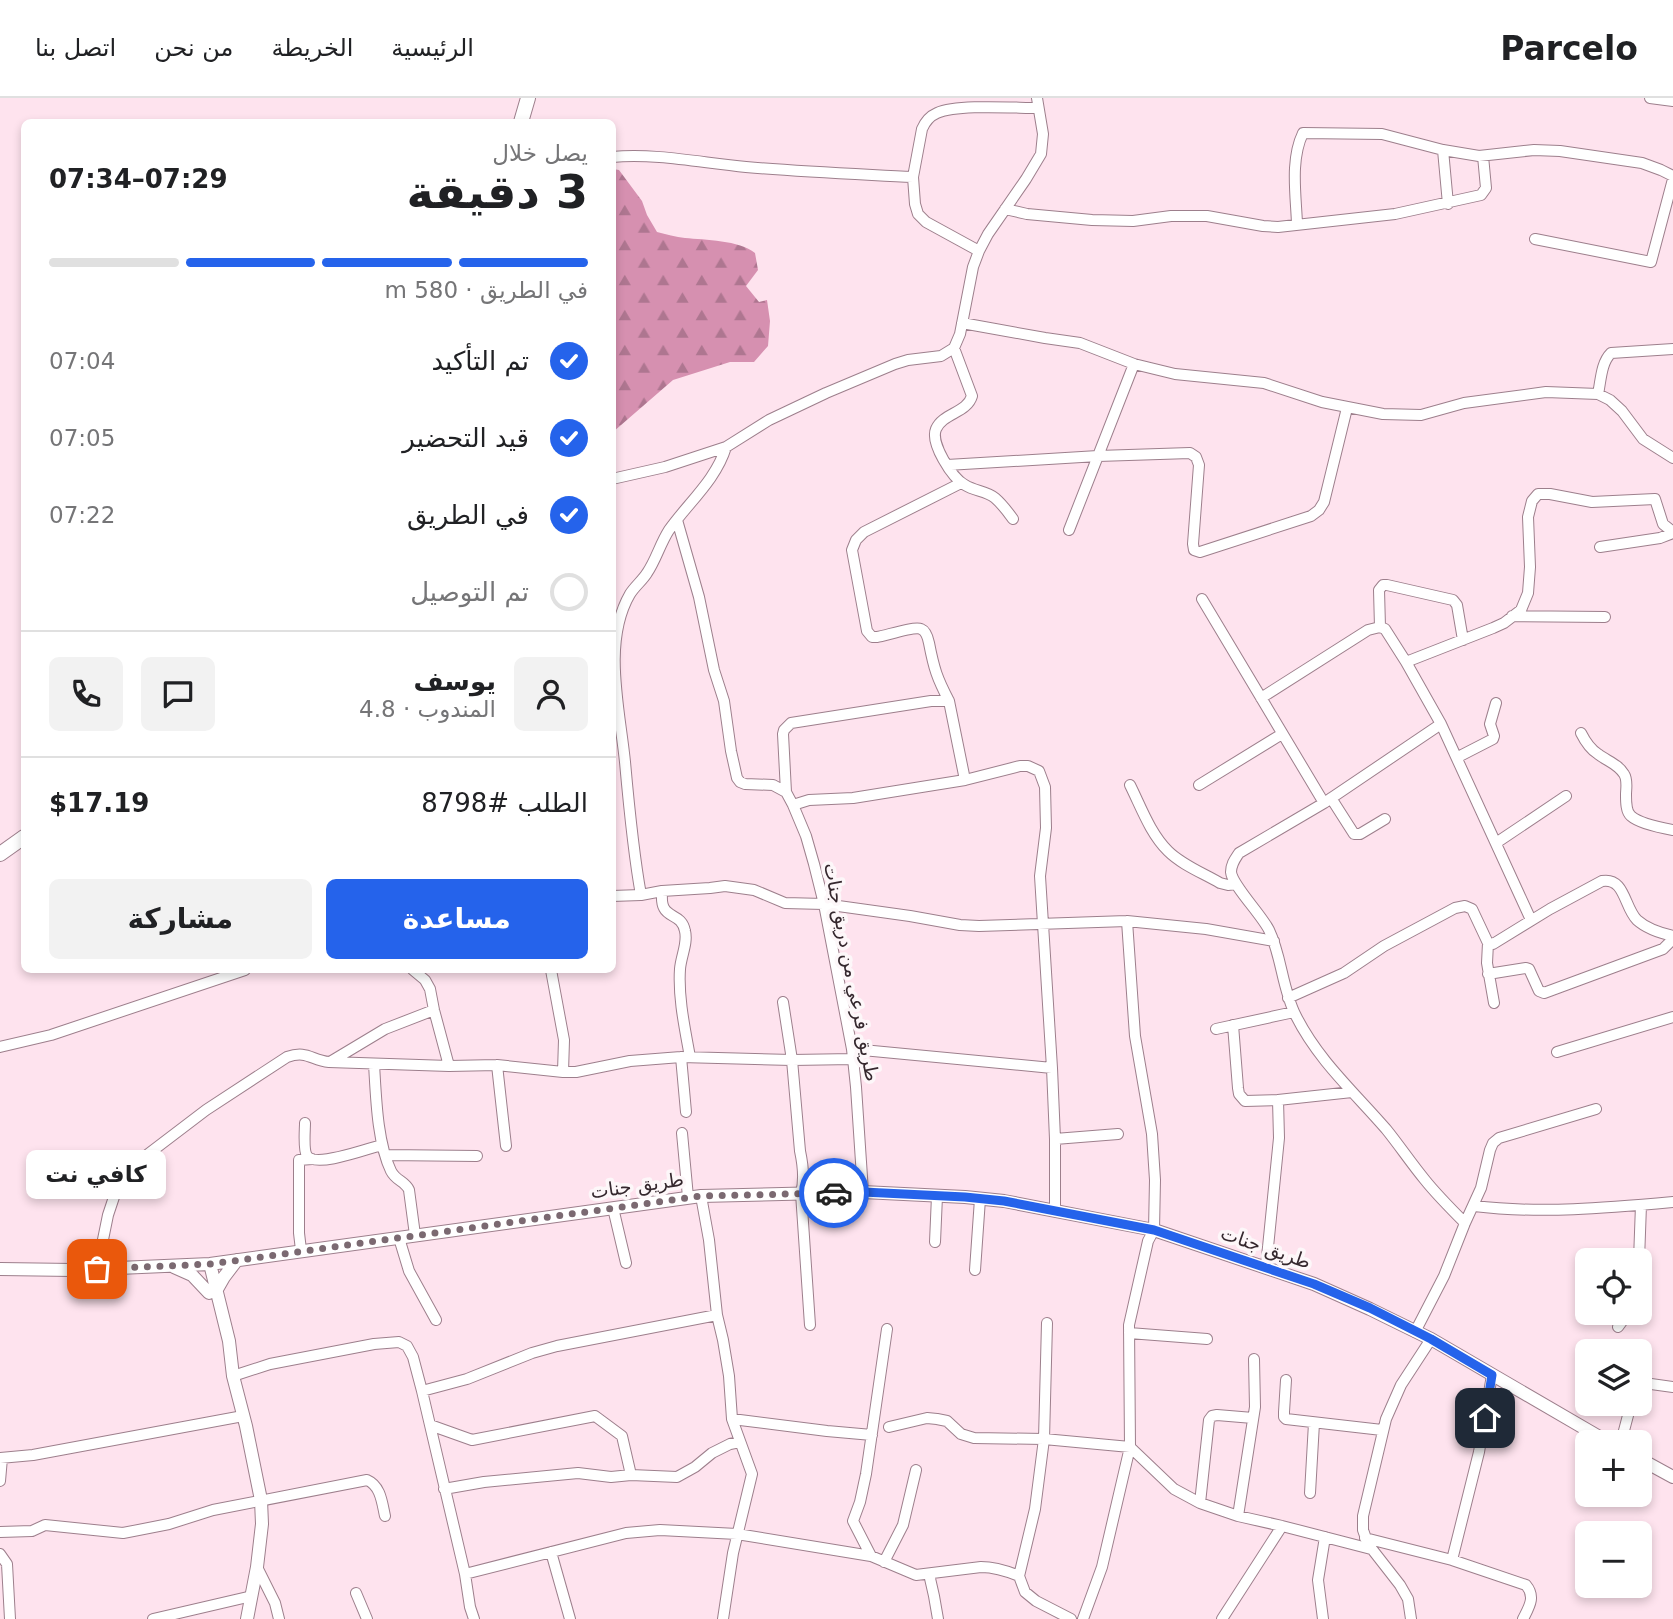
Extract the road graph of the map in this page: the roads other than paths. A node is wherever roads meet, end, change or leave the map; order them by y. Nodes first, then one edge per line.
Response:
1 (528, 98) edge
2 (1650, 98) edge
3 (1673, 101) edge
4 (1038, 103) edge
5 (522, 119) edge
6 (1443, 150) junction
7 (1483, 156) junction
8 (616, 157) edge
9 (913, 177) junction
10 (1673, 178) edge
11 (1448, 204) junction
12 (1005, 209) junction
13 (1297, 224) junction
14 (1535, 239) dead end
15 (979, 251) junction
16 (962, 323) junction
17 (954, 348) junction
18 (1673, 349) edge
19 (1134, 364) junction
20 (1598, 394) junction
21 (1347, 408) junction
22 (726, 447) junction
23 (1098, 456) junction
24 (1673, 458) edge
25 (947, 465) junction
26 (616, 478) edge
27 (961, 483) junction
28 (1013, 519) dead end
29 (677, 520) junction
30 (1069, 530) dead end
31 (1673, 533) edge
32 (1600, 547) dead end
33 (1202, 599) dead end
34 (1512, 616) junction
35 (1605, 617) dead end
36 (1380, 627) junction
37 (1463, 640) junction
38 (616, 651) edge
39 (1406, 662) junction
40 (616, 668) edge
41 (1261, 698) junction
42 (949, 701) junction
43 (1496, 703) dead end
44 (1441, 724) junction
45 (1581, 733) dead end
46 (1282, 734) junction
47 (1458, 757) junction
48 (965, 780) junction
49 (1130, 785) dead end
50 (1199, 785) dead end
51 (786, 792) junction
52 (1566, 796) dead end
53 (1327, 801) junction
54 (793, 805) junction
55 (1385, 819) dead end
56 (1673, 831) edge
57 (21, 839) edge
58 (1496, 843) junction
59 (0, 854) edge
60 (1236, 884) junction
61 (662, 891) junction
62 (641, 895) junction
63 (616, 896) edge
64 (824, 904) junction
65 (1531, 920) junction
66 (1126, 921) junction
67 (1042, 924) junction
68 (1673, 936) edge
69 (1274, 941) junction
70 (1488, 943) junction
71 (236, 973) edge
72 (417, 973) edge
73 (552, 973) edge
74 (1489, 974) junction
75 (1288, 998) junction
76 (783, 1002) dead end
77 (1494, 1003) dead end
78 (434, 1010) junction
79 (1294, 1012) junction
80 (1673, 1017) edge
81 (1233, 1026) junction
82 (1216, 1029) dead end
83 (0, 1047) edge
84 (1556, 1052) dead end
85 (852, 1054) junction
86 (686, 1057) junction
87 (792, 1060) junction
88 (330, 1062) junction
89 (374, 1063) junction
90 (497, 1065) junction
91 (449, 1066) junction
92 (1052, 1068) junction
93 (563, 1072) junction
94 (1352, 1092) junction
95 (1278, 1101) junction
96 (1596, 1109) dead end
97 (686, 1112) dead end
98 (305, 1123) dead end
99 (682, 1133) dead end
100 (1118, 1134) dead end
101 (1055, 1139) junction
102 (506, 1146) dead end
103 (384, 1150) junction
104 (477, 1156) dead end
105 (312, 1159) junction
106 (863, 1192) junction
107 (801, 1193) junction
108 (936, 1196) junction
109 (694, 1197) junction
110 (980, 1199) junction
111 (1673, 1202) edge
112 (1641, 1205) junction
113 (1474, 1206) junction
114 (613, 1208) junction
115 (1055, 1211) junction
116 (1465, 1223) junction
117 (1154, 1230) junction
118 (415, 1236) junction
119 (399, 1238) junction
120 (934, 1242) dead end
121 (1639, 1248) edge
122 (301, 1250) junction
123 (237, 1260) junction
124 (626, 1263) dead end
125 (206, 1264) junction
126 (171, 1266) junction
127 (1266, 1267) junction
128 (0, 1269) edge
129 (97, 1269) junction
130 (975, 1270) dead end
131 (212, 1292) junction
132 (716, 1315) junction
133 (436, 1320) dead end
134 (1047, 1323) dead end
135 (810, 1325) dead end
136 (887, 1329) dead end
137 (1415, 1332) junction
138 (1129, 1333) junction
139 (1207, 1339) dead end
140 (1431, 1339) junction
141 (1254, 1359) dead end
142 (1492, 1375) junction
143 (233, 1376) junction
144 (1286, 1380) dead end
145 (1652, 1384) edge
146 (1673, 1387) edge
147 (422, 1391) junction
148 (243, 1416) junction
149 (1253, 1418) junction
150 (732, 1419) junction
151 (1314, 1423) junction
152 (429, 1425) junction
153 (889, 1427) dead end
154 (1382, 1430) junction
155 (1587, 1430) edge
156 (872, 1435) junction
157 (1044, 1439) junction
158 (740, 1442) junction
159 (1129, 1447) junction
160 (1, 1458) edge
161 (1652, 1467) edge
162 (916, 1470) dead end
163 (631, 1475) junction
164 (1673, 1478) edge
165 (0, 1481) edge
166 (444, 1489) junction
167 (1310, 1493) dead end
168 (261, 1500) junction
169 (1200, 1503) junction
170 (385, 1516) dead end
171 (1238, 1516) junction
172 (1282, 1526) junction
173 (0, 1532) edge
174 (737, 1534) junction
175 (1325, 1537) junction
176 (1365, 1538) junction
177 (1371, 1549) junction
178 (551, 1552) junction
179 (0, 1554) edge
180 (871, 1556) junction
181 (1452, 1560) junction
182 (884, 1562) junction
183 (257, 1567) junction
184 (465, 1574) junction
185 (929, 1574) junction
186 (1019, 1576) junction
187 (356, 1593) dead end
188 (252, 1596) junction
189 (10, 1619) edge
190 (153, 1619) edge
191 (247, 1619) edge
192 (279, 1619) edge
193 (367, 1619) edge
194 (474, 1619) edge
195 (570, 1619) edge
196 (723, 1619) edge
197 (938, 1619) edge
198 (1071, 1619) edge
199 (1083, 1619) edge
200 (1222, 1619) edge
201 (1323, 1619) edge
202 (1411, 1619) edge
203 (1523, 1619) edge

1 - 5 main road
2 - 3 street
4 - 9 street
4 - 12 street
6 - 7 street
6 - 11 street
6 - 13 street
7 - 10 street
7 - 11 street
8 - 9 street
9 - 15 street
10 - 14 street
11 - 13 street
12 - 13 street
12 - 15 street
15 - 16 street
16 - 17 street
16 - 19 street
17 - 22 street
17 - 25 street
18 - 20 street
19 - 21 street
19 - 23 street
20 - 21 street
20 - 24 street
21 - 23 street
22 - 26 street
22 - 29 street
23 - 25 street
23 - 30 street
25 - 27 street
27 - 28 street
27 - 42 street
29 - 38 street
29 - 51 street
31 - 32 street
31 - 34 street
33 - 41 street
34 - 35 street
34 - 37 street
36 - 37 street
36 - 39 street
36 - 41 street
37 - 39 street
39 - 44 street
40 - 62 street
41 - 46 street
42 - 48 street
42 - 51 street
43 - 47 street
44 - 47 street
44 - 53 street
45 - 56 street
46 - 50 street
46 - 53 street
47 - 58 street
48 - 54 street
48 - 67 street
49 - 60 street
51 - 54 street, طريق فرعي من دريق جنات
52 - 58 street
53 - 55 street
53 - 60 street
54 - 64 street, طريق فرعي من دريق جنات
57 - 59 main road
58 - 65 street
60 - 69 street
61 - 62 street
61 - 64 street
61 - 86 street
62 - 63 street
64 - 67 street
64 - 85 street, طريق فرعي من دريق جنات
65 - 68 street
65 - 70 street
66 - 67 street
66 - 69 street
66 - 117 street
67 - 92 street
68 - 74 street
69 - 75 street
70 - 74 street
70 - 75 street
71 - 83 street
72 - 78 street
73 - 93 street
74 - 77 street
75 - 79 street
76 - 87 street
78 - 88 street
78 - 91 street
79 - 81 street
79 - 94 street
80 - 84 street
81 - 82 street
81 - 95 street
85 - 87 street
85 - 92 street
85 - 106 street, طريق فرعي من دريق جنات
86 - 87 street
86 - 93 street
86 - 97 street
87 - 107 street
88 - 89 street
88 - 129 street
89 - 91 street
89 - 103 street
90 - 91 street
90 - 93 street
90 - 102 street
92 - 101 street
94 - 95 street
94 - 116 street
95 - 127 street
96 - 113 street
98 - 105 street
99 - 109 street
100 - 101 street
101 - 115 street
103 - 104 street
103 - 105 street
103 - 118 street
105 - 122 street
106 - 107 street, طريق جنات
106 - 108 street, طريق جنات
107 - 109 street, طريق جنات
107 - 135 street
108 - 110 street, طريق جنات
108 - 120 street
109 - 114 street, طريق جنات
109 - 132 street
110 - 115 street, طريق جنات
110 - 130 street
111 - 112 street
112 - 113 street
112 - 121 street
113 - 116 street
114 - 118 street, طريق جنات
114 - 124 street
115 - 117 street, طريق جنات
116 - 137 street
117 - 127 street, طريق جنات
117 - 138 street
118 - 119 street, طريق جنات
119 - 122 street, طريق جنات
119 - 133 street
122 - 123 street, طريق جنات
123 - 125 street, طريق جنات
123 - 131 street
125 - 126 street, طريق جنات
125 - 131 street
126 - 129 street, طريق جنات
126 - 131 street
127 - 137 street, طريق جنات
128 - 129 street, طريق جنات
131 - 143 street
132 - 147 street
132 - 150 street
134 - 157 street
136 - 156 street
137 - 140 street, طريق جنات
138 - 139 street
138 - 159 street
140 - 142 street, طريق جنات
140 - 154 street
141 - 149 street
142 - 155 street, طريق جنات
142 - 181 street
143 - 147 street
143 - 148 street
144 - 151 street
145 - 146 street
147 - 152 street
148 - 160 street
148 - 168 street
149 - 169 street
149 - 171 street
150 - 156 street
150 - 158 street
151 - 154 street
151 - 167 street
152 - 163 street
152 - 166 street
153 - 157 street
154 - 176 street
156 - 180 street
157 - 159 street
157 - 186 street
158 - 163 street
158 - 174 street
159 - 169 street
159 - 199 street
160 - 165 street
161 - 164 street
162 - 182 street
163 - 166 street
166 - 184 street
168 - 170 street
168 - 173 street
168 - 183 street
169 - 171 street
171 - 172 street
172 - 175 street
172 - 200 street
174 - 178 street
174 - 180 street
174 - 196 street
175 - 177 street
175 - 201 street
176 - 177 street
176 - 181 street
177 - 202 street
178 - 184 street
178 - 195 street
179 - 189 street
180 - 182 street
181 - 203 street
182 - 185 street
183 - 188 street
183 - 192 street
184 - 194 street
185 - 186 street
185 - 197 street
186 - 198 street
187 - 193 street
188 - 190 street
188 - 191 street

